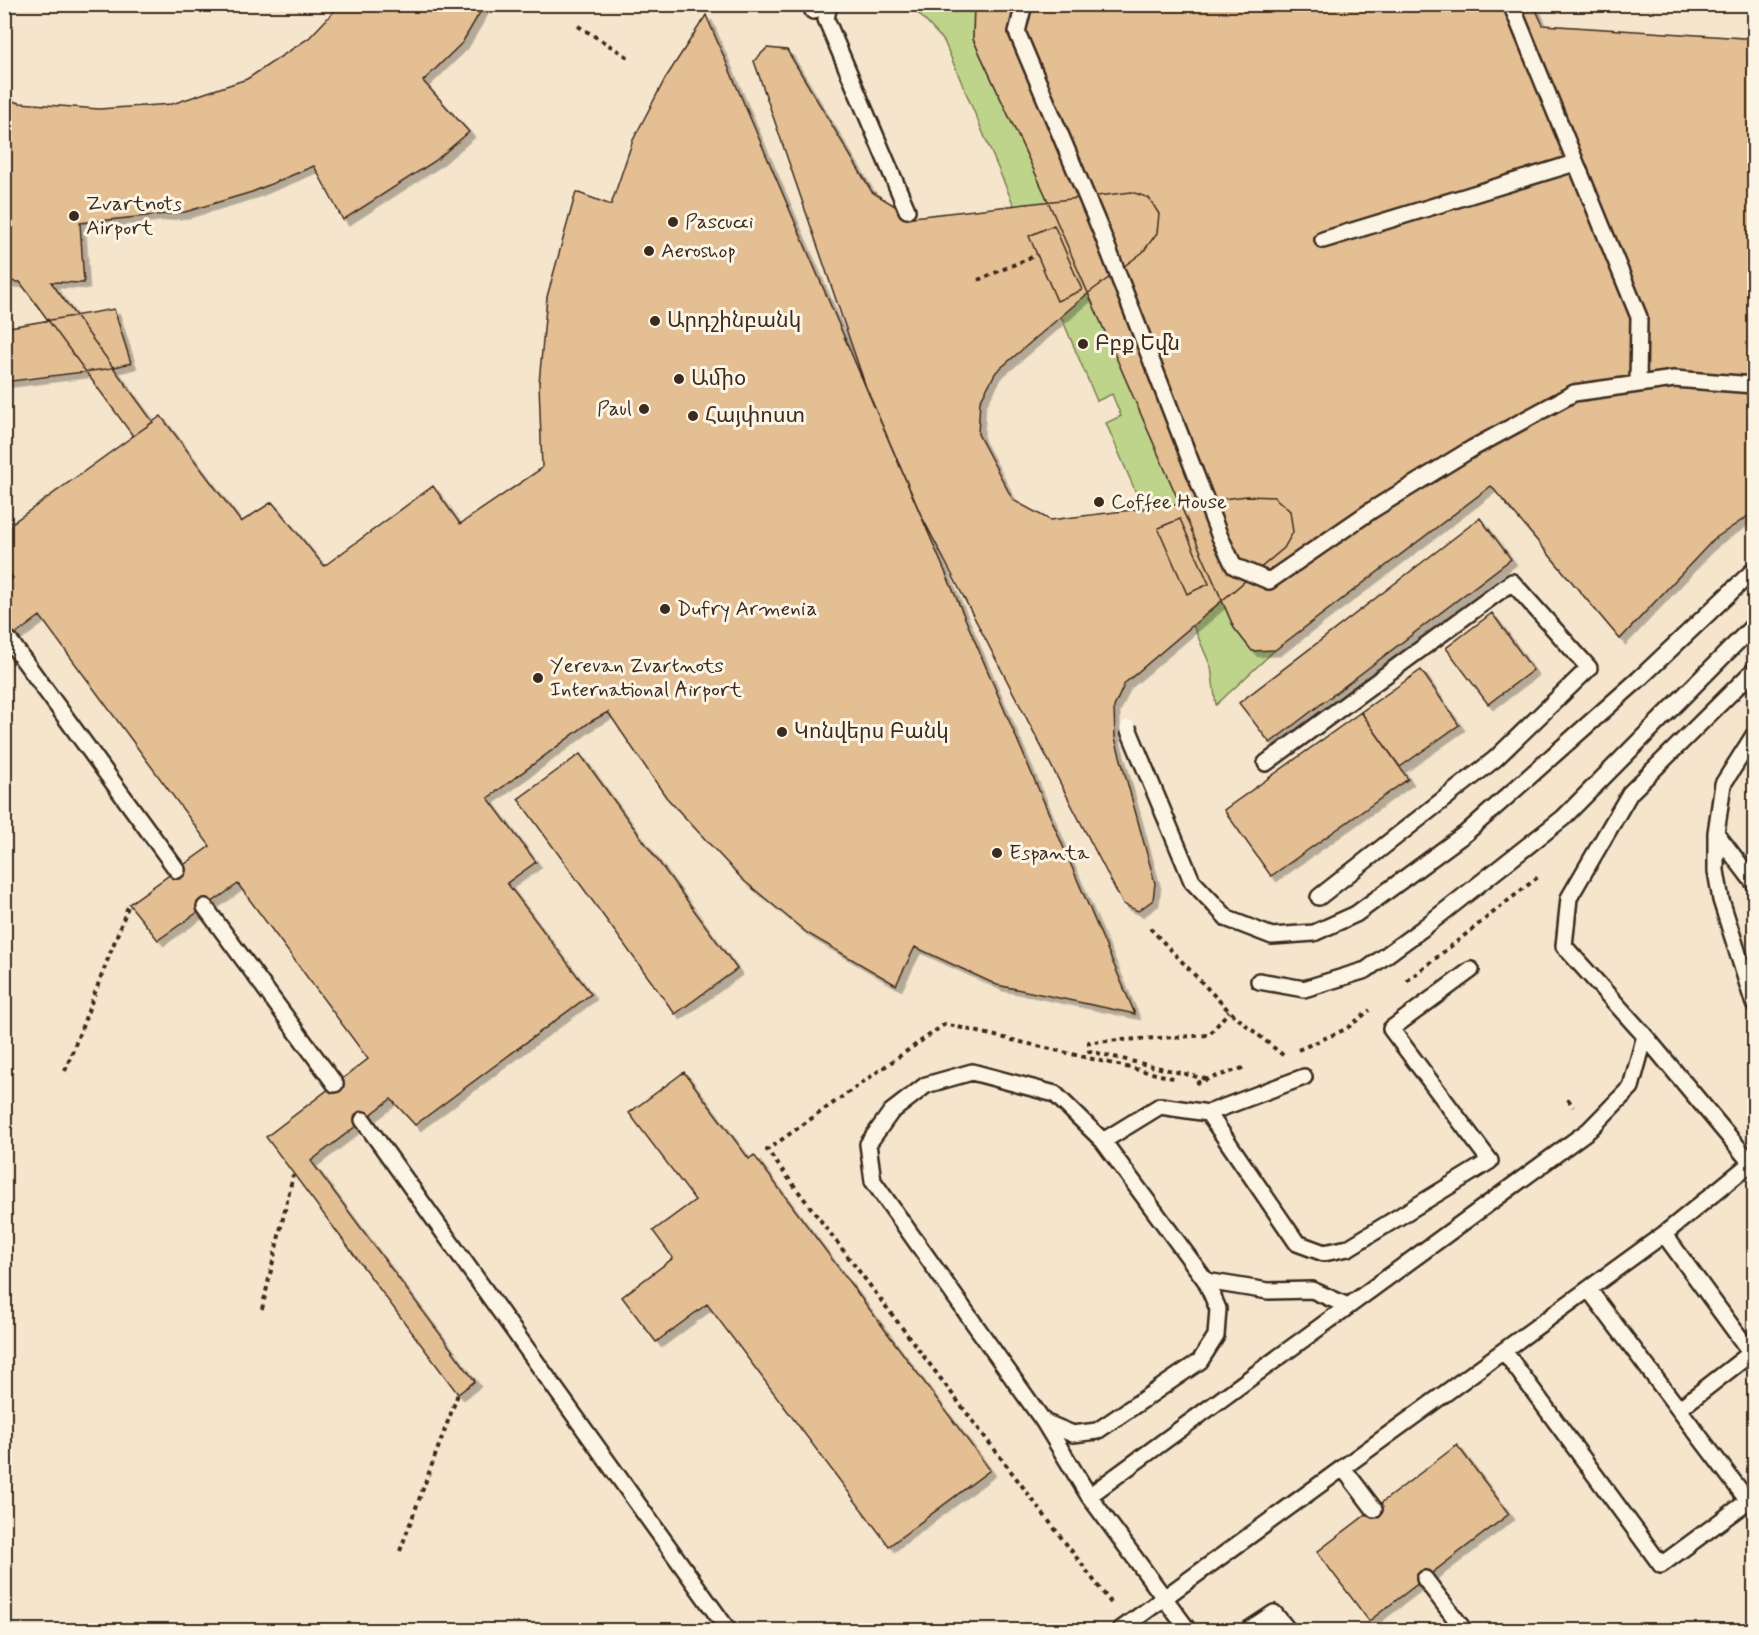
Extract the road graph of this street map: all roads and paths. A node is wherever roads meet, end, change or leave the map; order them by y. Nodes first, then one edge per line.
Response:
1 (829, 4) edge
2 (1024, 4) edge
3 (1511, 4) edge
4 (578, 26) dead end
5 (628, 57) dead end
6 (1575, 163) junction
7 (907, 210) dead end
8 (1323, 240) dead end
9 (1036, 255) dead end
10 (978, 280) dead end
11 (1638, 384) junction
12 (1755, 385) edge
13 (1755, 570) edge
14 (1755, 625) edge
15 (9, 640) dead end
16 (1755, 670) edge
17 (1128, 728) dead end
18 (1755, 735) edge
19 (1266, 763) dead end
20 (1716, 833) junction
21 (177, 870) dead end
22 (1538, 877) dead end
23 (1755, 883) edge
24 (1319, 897) dead end
25 (129, 903) dead end
26 (205, 907) dead end
27 (1150, 928) dead end
28 (1471, 970) dead end
29 (1259, 981) dead end
30 (1401, 985) dead end
31 (1755, 1004) edge
32 (1374, 1007) dead end
33 (1229, 1011) junction
34 (1645, 1036) junction
35 (1284, 1056) junction
36 (1273, 1059) dead end
37 (1251, 1066) dead end
38 (65, 1071) dead end
39 (1304, 1077) dead end
40 (1207, 1079) junction
41 (1183, 1080) dead end
42 (1194, 1083) dead end
43 (335, 1084) dead end
44 (1208, 1113) junction
45 (363, 1120) dead end
46 (1103, 1141) junction
47 (1753, 1160) edge
48 (293, 1174) dead end
49 (1665, 1234) junction
50 (1206, 1281) junction
51 (1588, 1290) junction
52 (1348, 1306) junction
53 (262, 1309) dead end
54 (1504, 1351) junction
55 (458, 1394) dead end
56 (1678, 1409) junction
57 (1044, 1422) junction
58 (1343, 1468) junction
59 (1089, 1496) junction
60 (1374, 1509) dead end
61 (400, 1551) dead end
62 (1425, 1579) dead end
63 (1164, 1599) junction
64 (1124, 1628) edge
65 (728, 1630) edge
66 (1188, 1630) edge
67 (1248, 1630) edge
68 (1288, 1630) edge
69 (1464, 1630) edge

1 - 7 lane
2 - 11 lane
3 - 6 lane
4 - 5 path
6 - 8 lane
6 - 11 lane
9 - 10 path
11 - 12 lane
13 - 17 lane, bridge
14 - 29 lane
15 - 21 lane
16 - 34 lane
18 - 20 lane
19 - 24 lane
20 - 23 lane
20 - 31 lane
22 - 30 path
25 - 38 path
26 - 43 lane
27 - 33 path
28 - 44 lane
32 - 35 path
33 - 35 path
33 - 40 path
34 - 47 lane
34 - 52 lane
35 - 36 path
37 - 40 path
39 - 44 lane
40 - 42 path
41 - 64 path
44 - 46 lane
45 - 65 lane
46 - 50 lane
46 - 57 lane
47 - 49 lane
48 - 53 path
49 - 51 lane
49 - 56 lane
50 - 52 lane
50 - 57 lane
51 - 54 lane
51 - 56 lane
52 - 59 lane
54 - 56 lane
54 - 58 lane
55 - 61 path
57 - 59 lane
58 - 60 lane
58 - 63 lane
59 - 63 lane
62 - 69 lane
63 - 64 lane
63 - 66 lane
67 - 68 lane

